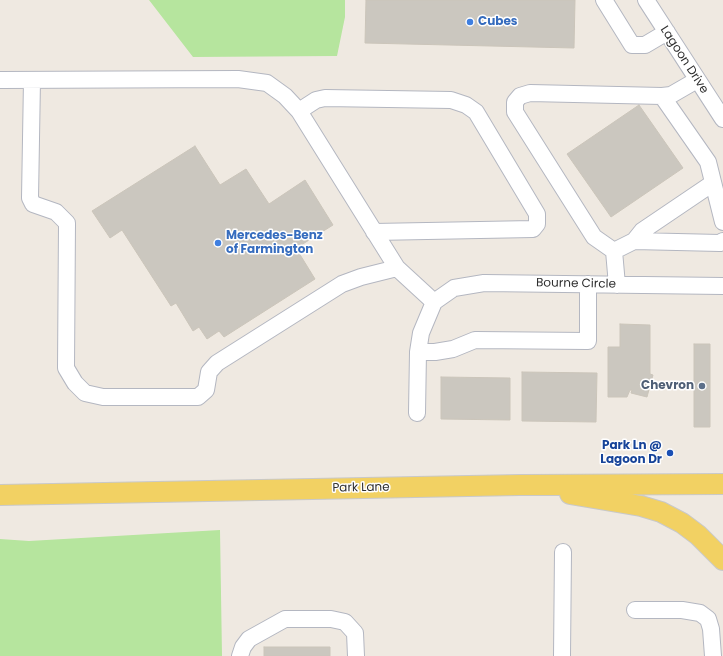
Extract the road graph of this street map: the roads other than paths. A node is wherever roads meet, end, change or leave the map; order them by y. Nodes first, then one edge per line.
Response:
1 (604, 0) edge
2 (646, 0) edge
3 (667, 32) junction
4 (0, 80) edge
5 (32, 80) junction
6 (697, 80) junction
7 (662, 96) junction
8 (299, 111) junction
9 (723, 120) edge
10 (713, 184) junction
11 (723, 222) edge
12 (374, 232) junction
13 (634, 241) junction
14 (723, 241) edge
15 (614, 251) junction
16 (397, 268) junction
17 (588, 284) junction
18 (617, 285) junction
19 (723, 286) edge
20 (434, 302) junction
21 (418, 352) junction
22 (417, 413) dead end
23 (723, 484) edge
24 (520, 485) junction
25 (0, 495) edge
26 (563, 552) dead end
27 (723, 560) edge
28 (635, 610) dead end
29 (240, 656) edge
30 (356, 656) edge
31 (562, 656) edge
32 (713, 656) edge

1 - 3 street
2 - 3 street, Lagoon Drive
3 - 6 street, Lagoon Drive
4 - 5 street
5 - 8 street
5 - 16 street
6 - 7 street
6 - 9 street, Lagoon Drive
7 - 10 street
7 - 15 street
8 - 12 street
8 - 12 street
10 - 11 street
10 - 13 street
12 - 16 street
13 - 14 street
13 - 15 street
15 - 18 street
16 - 20 street
17 - 18 street, Bourne Circle
17 - 20 street, Bourne Circle
17 - 21 street
18 - 19 street, Bourne Circle
20 - 21 street
21 - 22 street
23 - 24 main road, Park Lane
24 - 25 main road, Park Lane
24 - 27 main road
26 - 31 street
28 - 32 street
29 - 30 street

